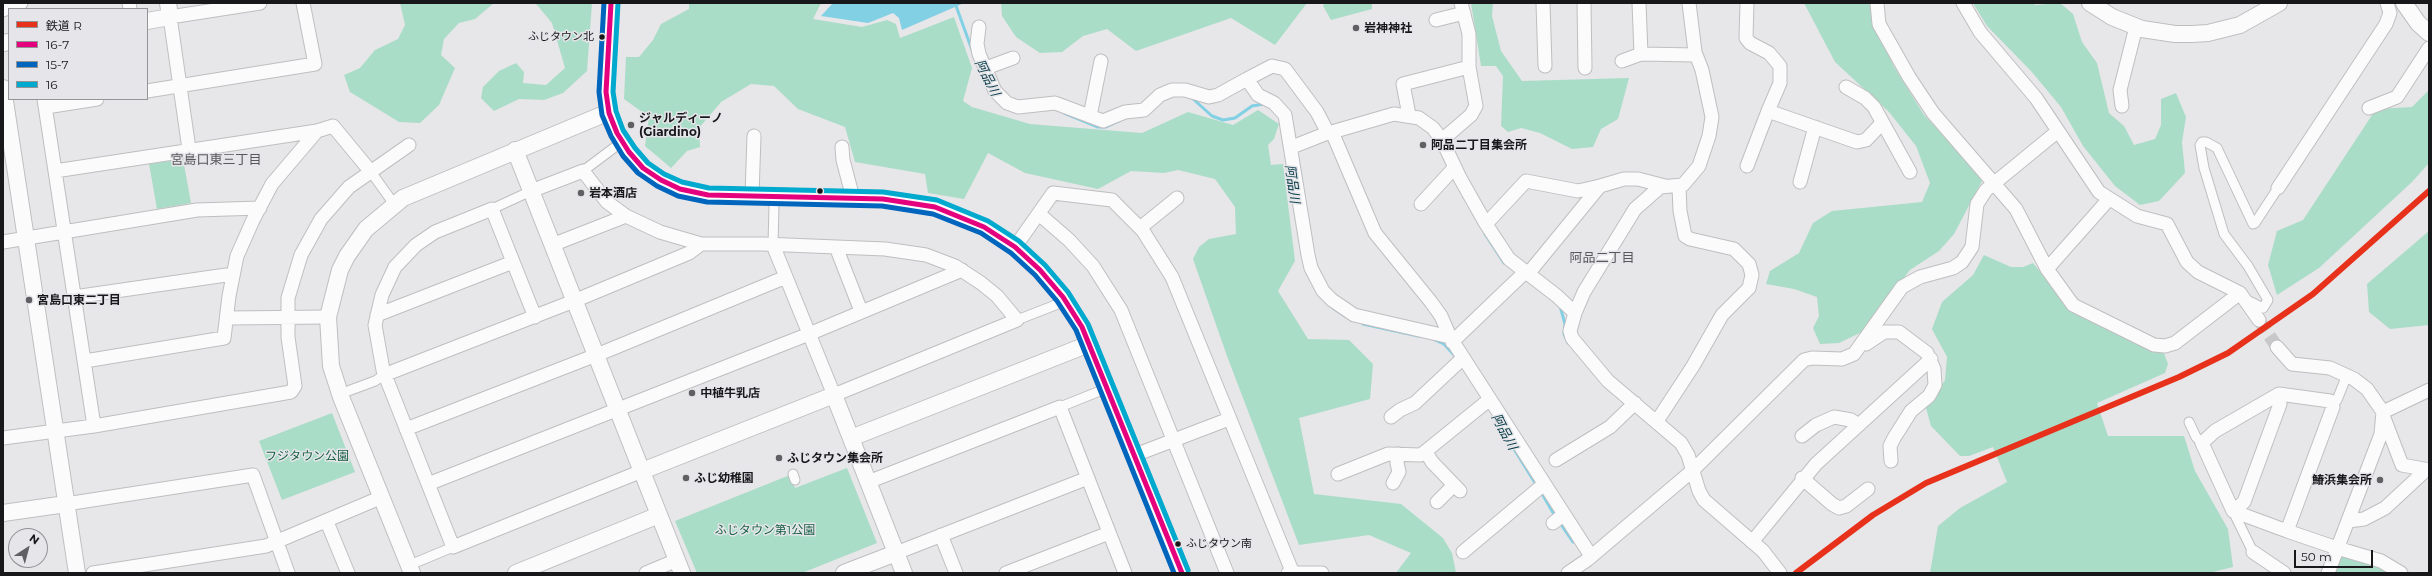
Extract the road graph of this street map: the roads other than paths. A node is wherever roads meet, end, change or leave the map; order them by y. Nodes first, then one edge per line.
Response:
1 (21, 3) edge
2 (260, 3) edge
3 (303, 3) edge
4 (611, 3) edge
5 (1543, 3) edge
6 (1584, 3) edge
7 (1640, 3) edge
8 (1689, 3) edge
9 (1747, 3) edge
10 (1877, 3) edge
11 (1884, 3) edge
12 (1963, 3) edge
13 (2090, 3) edge
14 (2279, 3) edge
15 (2387, 3) edge
16 (2404, 3) edge
17 (209, 7) edge
18 (8, 8) edge
19 (1462, 8) edge
20 (169, 10) edge
21 (148, 20) edge
22 (1436, 20) dead end
23 (979, 27) dead end
24 (2136, 27) junction
25 (1882, 30) junction
26 (2429, 33) edge
27 (2429, 48) edge
28 (1641, 54) junction
29 (1696, 55) junction
30 (1013, 58) dead end
31 (1102, 61) dead end
32 (1622, 61) dead end
33 (1545, 66) dead end
34 (1469, 67) junction
35 (986, 68) junction
36 (1585, 68) dead end
37 (1247, 79) junction
38 (179, 86) junction
39 (1846, 87) dead end
40 (3, 88) edge
41 (148, 91) edge
42 (84, 100) edge
43 (45, 103) edge
44 (2122, 106) dead end
45 (2369, 108) dead end
46 (1768, 111) junction
47 (609, 112) junction
48 (1409, 115) junction
49 (1090, 116) junction
50 (1882, 123) junction
51 (1815, 127) junction
52 (316, 131) junction
53 (2058, 131) junction
54 (1330, 133) junction
55 (754, 136) dead end
56 (1442, 140) junction
57 (409, 145) dead end
58 (842, 147) dead end
59 (1292, 147) junction
60 (615, 148) dead end
61 (189, 149) junction
62 (514, 150) junction
63 (1747, 166) dead end
64 (1452, 170) junction
65 (56, 171) junction
66 (583, 171) junction
67 (371, 172) junction
68 (1910, 172) dead end
69 (1800, 182) dead end
70 (1993, 184) junction
71 (1600, 186) junction
72 (1665, 186) junction
73 (1678, 186) junction
74 (2278, 188) joint
75 (531, 191) junction
76 (752, 196) junction
77 (853, 198) junction
78 (1177, 198) dead end
79 (2109, 199) junction
80 (394, 204) junction
81 (1421, 204) dead end
82 (774, 205) dead end
83 (260, 208) junction
84 (492, 209) junction
85 (1039, 214) junction
86 (626, 216) junction
87 (1486, 224) junction
88 (1140, 228) junction
89 (65, 232) junction
90 (26, 238) junction
91 (3, 242) edge
92 (701, 244) junction
93 (552, 245) junction
94 (773, 245) junction
95 (836, 247) junction
96 (1015, 247) junction
97 (513, 262) junction
98 (2048, 269) junction
99 (962, 270) junction
100 (233, 274) junction
101 (1523, 274) junction
102 (786, 277) junction
103 (2242, 296) junction
104 (74, 297) junction
105 (574, 301) junction
106 (1058, 304) dead end
107 (861, 311) junction
108 (1575, 313) junction
109 (377, 315) junction
110 (328, 317) junction
111 (534, 317) junction
112 (227, 318) junction
113 (287, 318) junction
114 (1017, 320) junction
115 (2259, 320) tunnel mouth
116 (810, 334) junction
117 (1451, 340) junction
118 (1089, 344) junction
119 (2277, 347) tunnel mouth
120 (1857, 351) junction
121 (596, 355) junction
122 (1463, 358) junction
123 (1931, 359) junction
124 (85, 361) junction
125 (384, 375) junction
126 (2347, 375) junction
127 (2429, 390) edge
128 (348, 391) dead end
129 (1100, 392) dead end
130 (834, 394) junction
131 (2279, 394) junction
132 (1487, 402) junction
133 (2333, 404) junction
134 (1632, 406) junction
135 (1060, 407) junction
136 (617, 410) junction
137 (2383, 412) junction
138 (1391, 418) dead end
139 (1229, 419) junction
140 (1657, 421) junction
141 (2189, 422) dead end
142 (1859, 425) junction
143 (94, 426) junction
144 (406, 429) junction
145 (55, 431) junction
146 (1802, 436) dead end
147 (3, 438) edge
148 (851, 438) junction
149 (1174, 440) junction
150 (2202, 443) junction
151 (1426, 452) junction
152 (1398, 454) junction
153 (1135, 455) junction
154 (1556, 460) dead end
155 (1891, 461) dead end
156 (2428, 470) edge
157 (642, 471) junction
158 (1338, 474) dead end
159 (1689, 474) junction
160 (1088, 478) junction
161 (1802, 478) junction
162 (868, 482) junction
163 (1393, 483) dead end
164 (428, 484) junction
165 (1540, 488) junction
166 (1868, 489) dead end
167 (382, 497) junction
168 (1437, 502) dead end
169 (66, 504) junction
170 (2233, 511) junction
171 (3, 513) edge
172 (659, 514) junction
173 (2348, 520) junction
174 (327, 522) junction
175 (2287, 531) junction
176 (1109, 533) junction
177 (941, 535) junction
178 (277, 542) junction
179 (1752, 542) junction
180 (453, 547) junction
181 (2337, 548) junction
182 (1463, 552) dead end
183 (2253, 552) joint
184 (896, 553) junction
185 (1589, 558) junction
186 (679, 567) edge
187 (415, 568) edge
188 (136, 570) edge
189 (853, 571) edge
190 (1290, 572) edge
191 (1779, 572) edge
192 (77, 573) edge
193 (93, 573) edge
194 (288, 573) edge
195 (348, 573) edge
196 (516, 573) edge
197 (646, 573) edge
198 (904, 573) edge
199 (956, 573) edge
200 (1006, 573) edge
201 (1125, 573) edge
202 (1182, 573) edge
203 (1227, 573) edge
204 (1322, 573) edge
205 (1568, 573) edge
206 (1591, 573) edge
207 (2284, 573) edge
208 (2328, 573) edge
209 (2401, 573) edge

1 - 18 street
2 - 17 street
3 - 38 street
4 - 47 street
5 - 33 street
6 - 36 street
7 - 28 street
8 - 29 street
9 - 46 street
10 - 25 street
11 - 25 street
12 - 53 street
13 - 24 street
14 - 24 street
15 - 74 street
16 - 26 street
17 - 20 street
19 - 22 street
19 - 34 street
20 - 21 street
20 - 38 street
23 - 35 street
24 - 44 street
25 - 70 street
27 - 45 street
28 - 29 street
28 - 32 street
29 - 73 street
30 - 35 street
31 - 49 street
34 - 48 street
34 - 56 street
35 - 49 street
37 - 49 street
37 - 54 street
37 - 59 street
38 - 41 street
38 - 61 street
39 - 50 street
40 - 90 street
42 - 43 street
43 - 65 street
46 - 51 street
46 - 63 street
47 - 62 street
47 - 76 street
48 - 54 street
48 - 56 street
50 - 51 street
50 - 68 street
51 - 69 street
52 - 61 street
52 - 67 street
52 - 83 street
53 - 70 street
53 - 79 street
54 - 59 street
54 - 117 street
55 - 76 street
56 - 64 street
57 - 67 street
58 - 77 street
59 - 117 street
60 - 66 street
61 - 65 street
62 - 75 street
62 - 80 street
64 - 81 street
64 - 87 street
65 - 89 street
66 - 75 street
66 - 86 street
67 - 80 street
67 - 113 street
70 - 98 street
70 - 120 street
71 - 72 street
71 - 87 street
71 - 101 street
72 - 73 street
72 - 108 street
73 - 140 street
74 - 103 street
75 - 84 street
75 - 93 street
76 - 77 street
77 - 96 street
78 - 88 street
79 - 98 street
79 - 103 street
80 - 110 street
82 - 94 street
83 - 89 street
83 - 100 street
84 - 97 street
84 - 109 street
85 - 88 street
85 - 96 street
85 - 149 street
86 - 92 street
86 - 93 street
87 - 101 street
88 - 139 street
89 - 90 street
89 - 104 street
90 - 91 street
90 - 145 street
92 - 94 street
92 - 105 street
93 - 105 street
94 - 95 street
94 - 102 street
95 - 99 street
95 - 107 street
96 - 118 street
97 - 109 street
97 - 111 street
98 - 103 street
99 - 107 street
99 - 114 street
100 - 104 street
100 - 112 street
101 - 108 street
101 - 117 street
102 - 116 street
102 - 121 street
103 - 115 street
104 - 124 street
105 - 111 street
105 - 121 street
106 - 114 street
107 - 116 street
108 - 134 street
109 - 125 street
110 - 113 street
110 - 167 street
111 - 125 street
112 - 113 street
112 - 124 street
113 - 143 street
114 - 130 street
116 - 130 street
116 - 136 street
117 - 122 street
118 - 148 street
118 - 153 street
119 - 126 street
120 - 123 street
120 - 159 street
121 - 136 street
121 - 144 street
122 - 132 street
122 - 138 street
123 - 142 street
123 - 155 street
124 - 143 street
125 - 128 street
125 - 144 street
126 - 133 street
126 - 137 street
127 - 137 street
129 - 135 street
130 - 148 street
130 - 157 street
131 - 133 street
131 - 150 street
131 - 170 street
132 - 151 street
132 - 165 street
133 - 175 street
134 - 140 street
134 - 154 street
135 - 160 street
135 - 162 street
136 - 157 street
136 - 164 street
137 - 156 street
137 - 173 street
139 - 149 street
139 - 190 street
140 - 159 street
141 - 150 street
142 - 146 street
142 - 161 street
143 - 145 street
144 - 164 street
145 - 147 street
145 - 169 street
148 - 162 street
149 - 153 street
149 - 203 street
150 - 170 street
151 - 152 street
151 - 168 street
152 - 158 street
152 - 163 street
153 - 202 street
156 - 173 street
157 - 172 street
157 - 180 street
159 - 179 street
159 - 185 street
160 - 176 street
160 - 177 street
161 - 166 street
161 - 179 street
162 - 184 street
164 - 180 street
165 - 182 street
165 - 185 street
167 - 174 street
167 - 187 street
169 - 171 street
169 - 178 street
169 - 192 street
170 - 175 street
170 - 183 street
172 - 186 street
172 - 196 street
173 - 181 street
174 - 178 street
174 - 195 street
175 - 181 street
176 - 200 street
176 - 201 street
177 - 184 street
177 - 199 street
178 - 188 street
178 - 194 street
179 - 191 street
180 - 187 street
181 - 208 street
181 - 209 street
183 - 207 street
184 - 189 street
184 - 198 street
185 - 205 street
185 - 206 street
186 - 197 street
188 - 193 street
190 - 204 street

